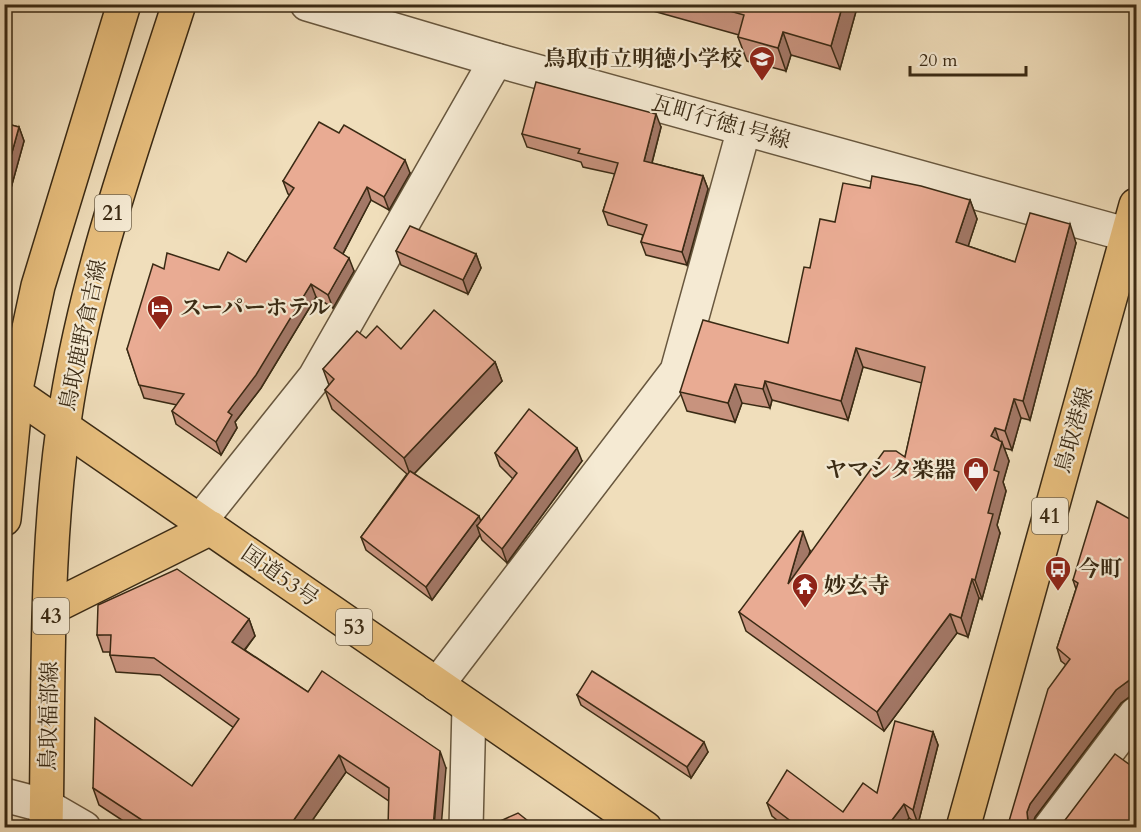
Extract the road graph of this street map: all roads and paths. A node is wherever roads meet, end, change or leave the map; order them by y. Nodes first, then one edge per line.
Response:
1 (124, 4) edge
2 (179, 4) edge
3 (307, 4) edge
4 (496, 60) junction
5 (744, 129) junction
6 (1134, 226) edge
7 (10, 390) edge
8 (63, 426) junction
9 (4, 519) edge
10 (206, 524) junction
11 (51, 608) junction
12 (437, 685) junction
13 (469, 707) junction
14 (1137, 714) edge
15 (4, 795) edge
16 (46, 817) edge
17 (84, 828) edge
18 (466, 828) edge
19 (645, 828) edge
20 (963, 828) edge
21 (1050, 828) edge

1 - 7 main road, 21
2 - 8 main road, 鳥取鹿野倉吉線 / 21
3 - 4 street, 瓦町行徳1号線
4 - 5 street, 瓦町行徳1号線
4 - 10 street
5 - 6 street, 瓦町行徳1号線
5 - 12 street
6 - 20 main road, 鳥取港線 / 41
7 - 8 main road, 国道53号 / 53
7 - 9 main road
8 - 10 main road, 国道53号 / 53
8 - 11 main road, 鳥取福部線 / 43
10 - 11 main road
10 - 12 main road, 国道53号 / 53
11 - 16 main road, 鳥取福部線 / 43
12 - 13 main road, 国道53号 / 53
13 - 18 street
13 - 19 main road, 国道53号 / 53
14 - 21 street
15 - 16 street
16 - 17 street

